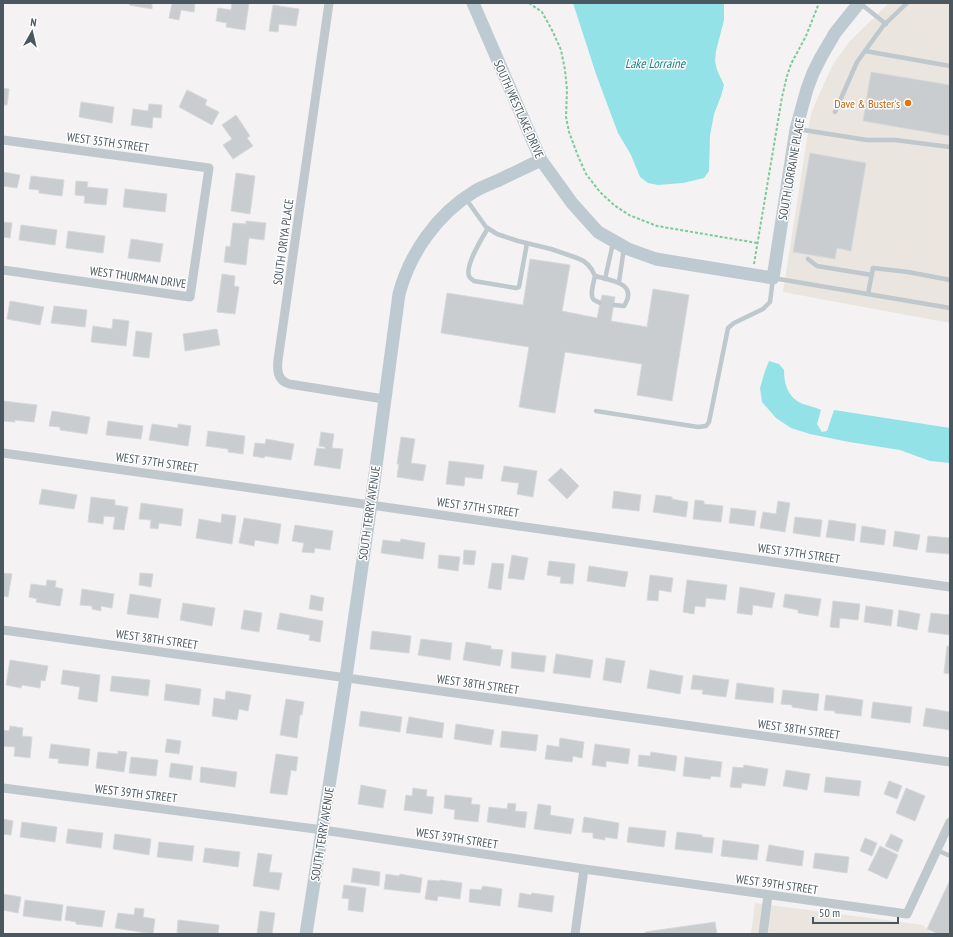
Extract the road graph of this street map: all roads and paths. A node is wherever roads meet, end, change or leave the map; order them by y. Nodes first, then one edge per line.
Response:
1 (329, 3) edge
2 (473, 3) edge
3 (529, 3) edge
4 (819, 3) edge
5 (860, 3) edge
6 (907, 3) edge
7 (886, 24) junction
8 (865, 51) junction
9 (950, 66) edge
10 (835, 112) dead end
11 (796, 128) junction
12 (3, 140) edge
13 (950, 147) edge
14 (541, 160) junction
15 (209, 168) joint
16 (465, 198) junction
17 (488, 228) junction
18 (527, 243) junction
19 (757, 243) junction
20 (619, 244) junction
21 (808, 259) dead end
22 (3, 270) edge
23 (752, 275) junction
24 (872, 275) junction
25 (595, 276) junction
26 (773, 278) junction
27 (605, 279) junction
28 (950, 280) edge
29 (619, 282) junction
30 (868, 294) junction
31 (600, 303) dead end
32 (614, 305) dead end
33 (950, 308) edge
34 (384, 400) junction
35 (596, 411) dead end
36 (3, 453) edge
37 (371, 504) junction
38 (950, 587) edge
39 (3, 630) edge
40 (346, 678) junction
41 (950, 762) edge
42 (3, 788) edge
43 (950, 822) edge
44 (323, 830) junction
45 (937, 850) junction
46 (950, 856) edge
47 (584, 869) junction
48 (768, 895) junction
49 (306, 934) edge
50 (575, 934) edge
51 (763, 934) edge

1 - 34 street, SOUTH ORIYA PLACE
2 - 14 street, SOUTH WESTLAKE DRIVE
3 - 19 path
4 - 19 path
5 - 7 lane
5 - 11 street, SOUTH LORRAINE PLACE
6 - 7 lane
7 - 8 lane
8 - 9 lane
8 - 10 lane
11 - 13 lane
11 - 26 street, SOUTH LORRAINE PLACE
12 - 15 street, WEST 35TH STREET
14 - 16 street, SOUTH TERRY AVENUE
14 - 20 street, SOUTH WESTLAKE DRIVE
15 - 22 street, WEST THURMAN DRIVE
16 - 17 lane
16 - 34 street, SOUTH TERRY AVENUE
17 - 18 lane
17 - 18 lane
18 - 25 lane
19 - 23 path
20 - 23 street, SOUTH WESTLAKE DRIVE
20 - 27 lane
20 - 29 lane
21 - 24 lane
23 - 26 street, SOUTH WESTLAKE DRIVE
24 - 28 lane
24 - 30 lane
25 - 27 lane
25 - 31 lane
26 - 30 lane
26 - 35 lane
27 - 29 lane
29 - 32 lane
30 - 33 lane
34 - 37 street, SOUTH TERRY AVENUE
36 - 37 street, WEST 37TH STREET
37 - 38 street, WEST 37TH STREET
37 - 40 street, SOUTH TERRY AVENUE
39 - 40 street, WEST 38TH STREET
40 - 41 street, WEST 38TH STREET
40 - 44 street, SOUTH TERRY AVENUE
42 - 44 street, WEST 39TH STREET
43 - 45 street
44 - 47 street, WEST 39TH STREET
44 - 49 street, SOUTH TERRY AVENUE
45 - 46 lane
45 - 48 street, WEST 39TH STREET
47 - 48 street, WEST 39TH STREET
47 - 50 street
48 - 51 street

